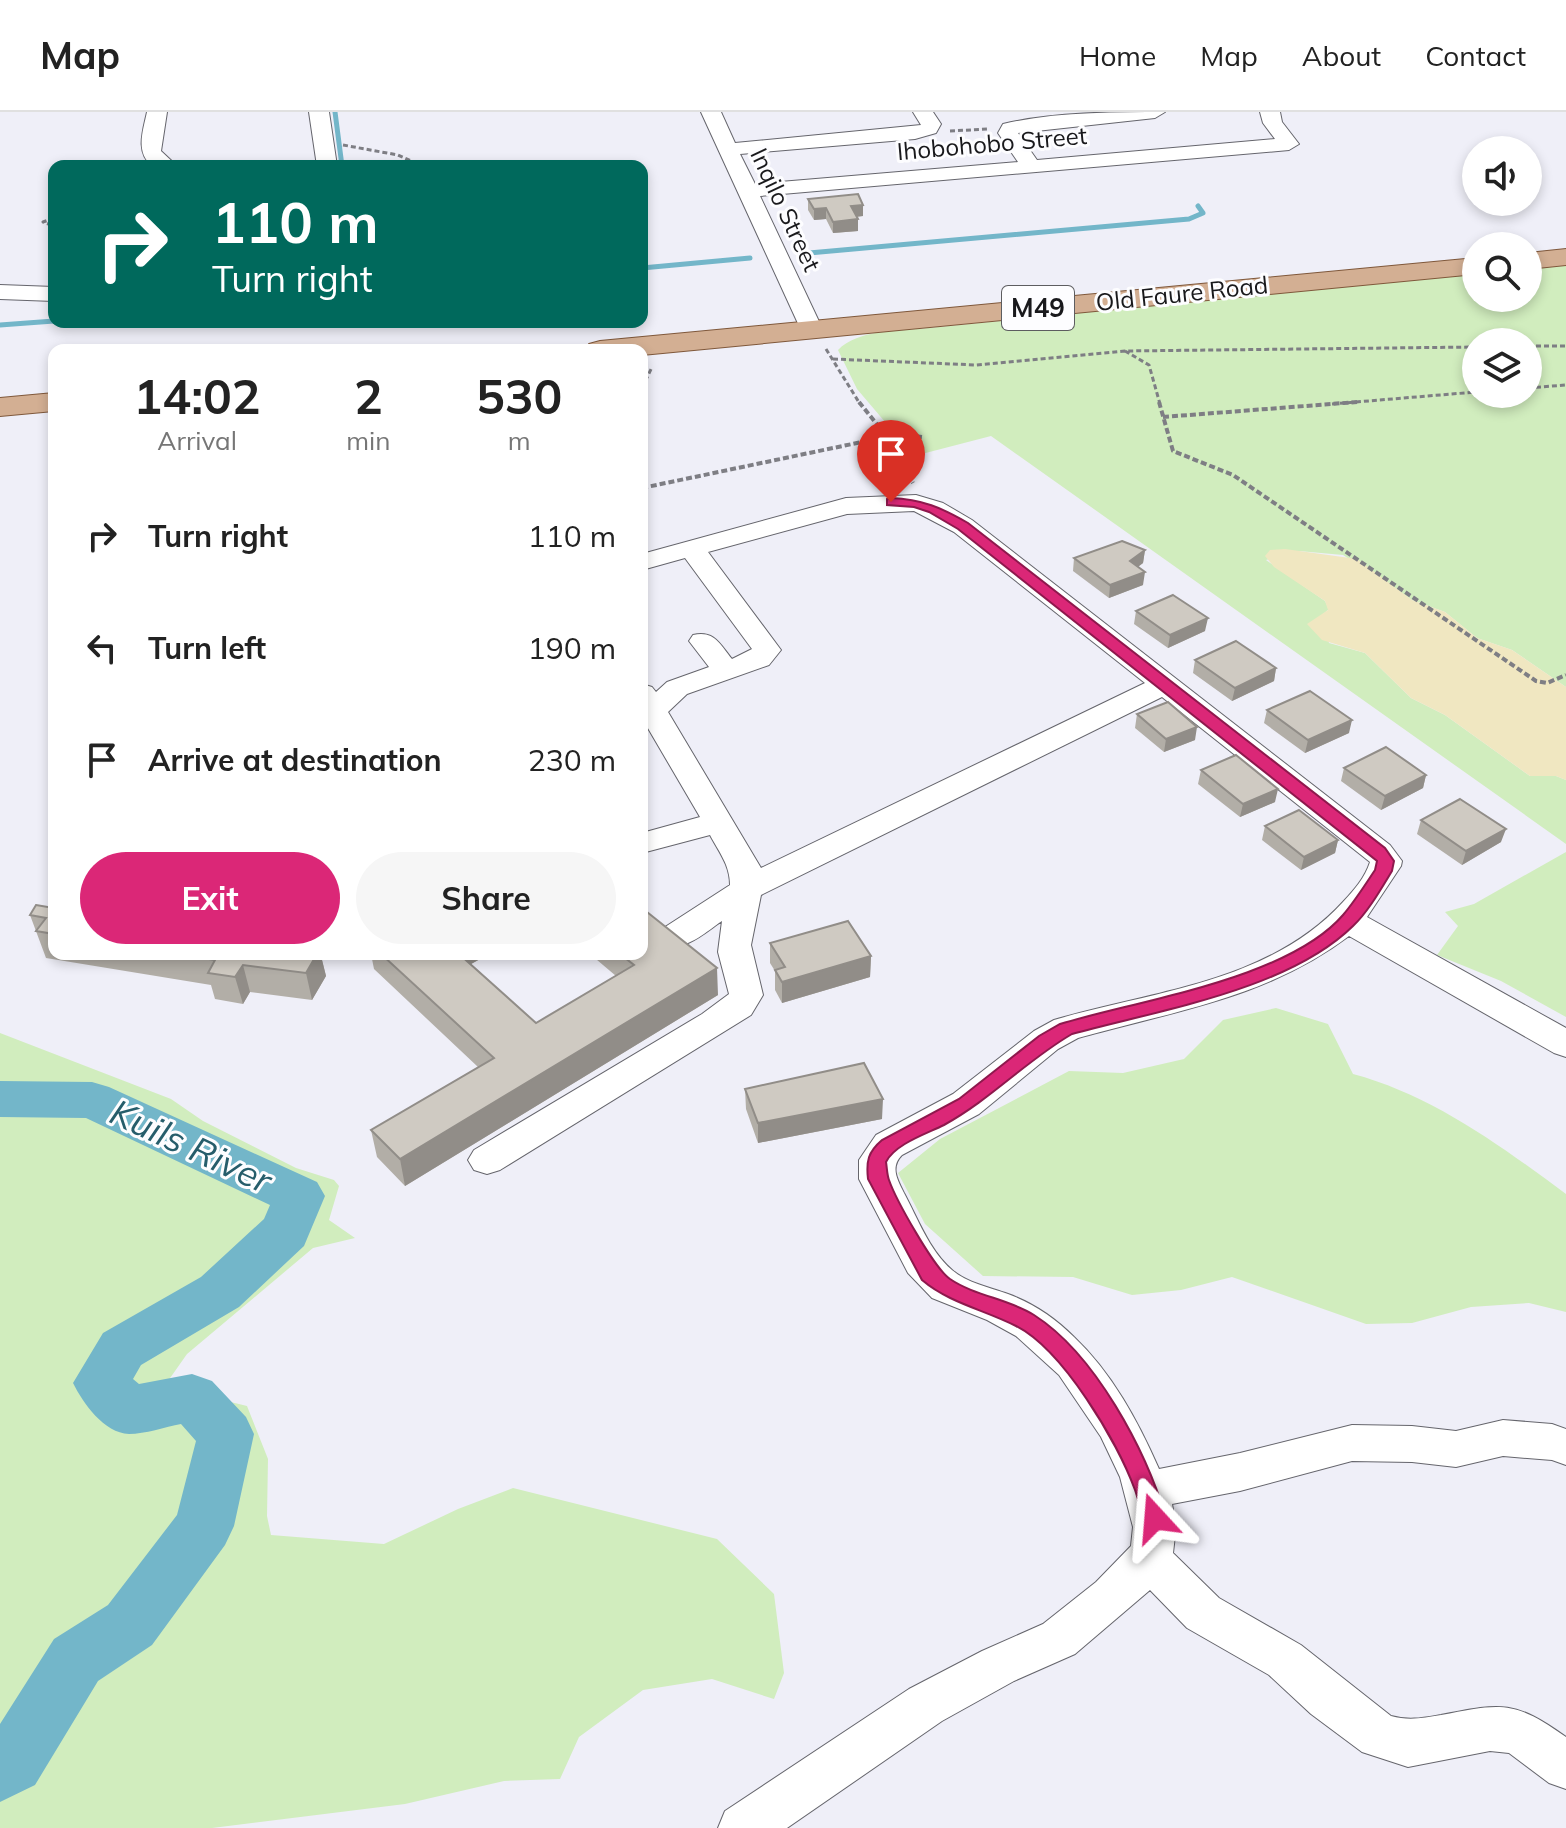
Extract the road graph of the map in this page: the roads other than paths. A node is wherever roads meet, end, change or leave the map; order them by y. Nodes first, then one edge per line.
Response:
1 (157, 112) edge
2 (319, 112) edge
3 (711, 112) edge
4 (1155, 112) edge
5 (1270, 112) edge
6 (1107, 115) edge
7 (926, 120) edge
8 (728, 149) junction
9 (155, 160) edge
10 (326, 160) edge
11 (1032, 167) junction
12 (748, 191) junction
13 (1566, 257) edge
14 (1542, 260) edge
15 (1462, 267) edge
16 (0, 292) edge
17 (48, 294) edge
18 (812, 330) junction
19 (648, 345) edge
20 (48, 403) edge
21 (0, 407) edge
22 (691, 548) junction
23 (648, 560) edge
24 (703, 641) dead end
25 (725, 669) junction
26 (1163, 685) junction
27 (653, 694) edge
28 (720, 822) junction
29 (648, 841) edge
30 (748, 888) junction
31 (1348, 921) junction
32 (674, 937) edge
33 (1566, 1044) edge
34 (487, 1160) dead end
35 (1566, 1447) edge
36 (1147, 1490) junction
37 (1149, 1559) junction
38 (1566, 1766) edge
39 (742, 1828) edge

1 - 9 street
2 - 10 street
3 - 8 street, Inqilo Street
4 - 6 street
5 - 11 street, Ihobohobo Street
6 - 11 street
7 - 8 street
8 - 12 street, Inqilo Street
11 - 12 street, Ihobohobo Street
12 - 18 street, Inqilo Street
13 - 14 main road
15 - 18 main road, Old Faure Road / M49
16 - 17 street
18 - 19 main road, Old Faure Road / M49
20 - 21 main road
22 - 23 street
22 - 25 street
22 - 26 street
24 - 25 street
25 - 27 street
26 - 30 street
26 - 31 street
27 - 28 street
28 - 29 street
28 - 30 street
30 - 32 street
30 - 34 street
31 - 33 street
31 - 36 street
35 - 36 street
36 - 37 street
37 - 38 street
37 - 39 street

